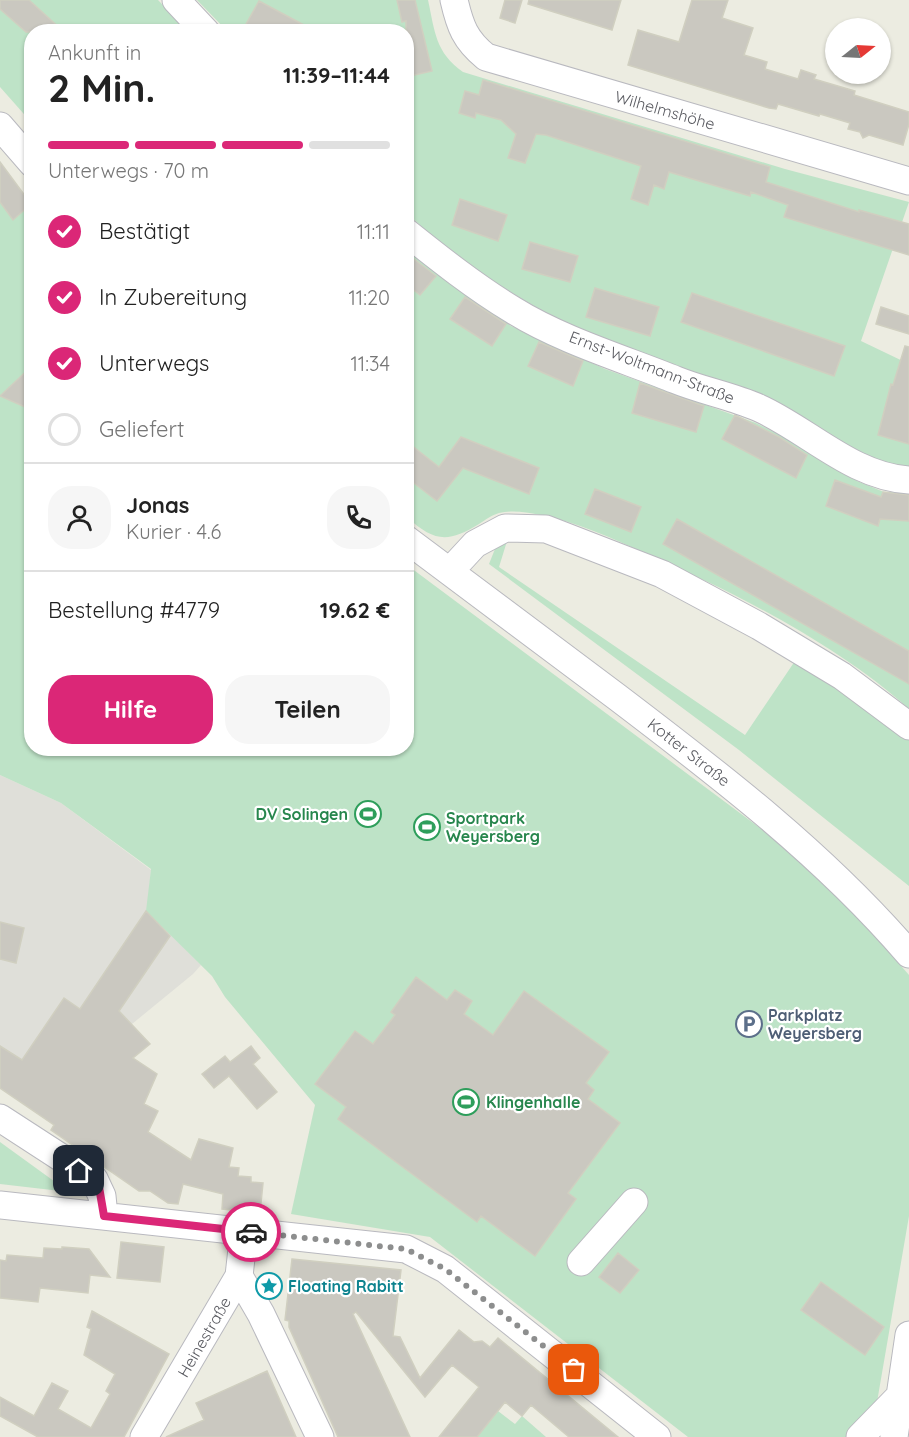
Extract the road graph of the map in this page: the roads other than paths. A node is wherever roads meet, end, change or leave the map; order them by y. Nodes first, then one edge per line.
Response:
1 (176, 0) edge
2 (454, 0) edge
3 (198, 24) edge
4 (0, 126) edge
5 (24, 154) edge
6 (909, 182) edge
7 (414, 238) edge
8 (909, 480) edge
9 (414, 545) edge
10 (450, 572) junction
11 (909, 726) edge
12 (909, 954) edge
13 (0, 1118) edge
14 (633, 1202) dead end
15 (0, 1205) edge
16 (104, 1216) junction
17 (244, 1231) junction
18 (580, 1262) dead end
19 (239, 1275) junction
20 (909, 1335) edge
21 (899, 1397) junction
22 (656, 1436) edge
23 (144, 1437) edge
24 (320, 1437) edge
25 (860, 1437) edge
26 (894, 1437) edge

1 - 3 street
2 - 6 street, Wilhelmshöhe
4 - 5 street
7 - 8 street, Ernst-Woltmann-Straße
9 - 10 street, Kotter Straße
10 - 11 street
10 - 12 street, Kotter Straße
13 - 16 street
14 - 18 street
15 - 16 street
16 - 17 street
17 - 19 street, Heinestraße
17 - 22 street
19 - 23 street, Heinestraße
19 - 24 street
20 - 21 street
21 - 25 street
21 - 26 street

